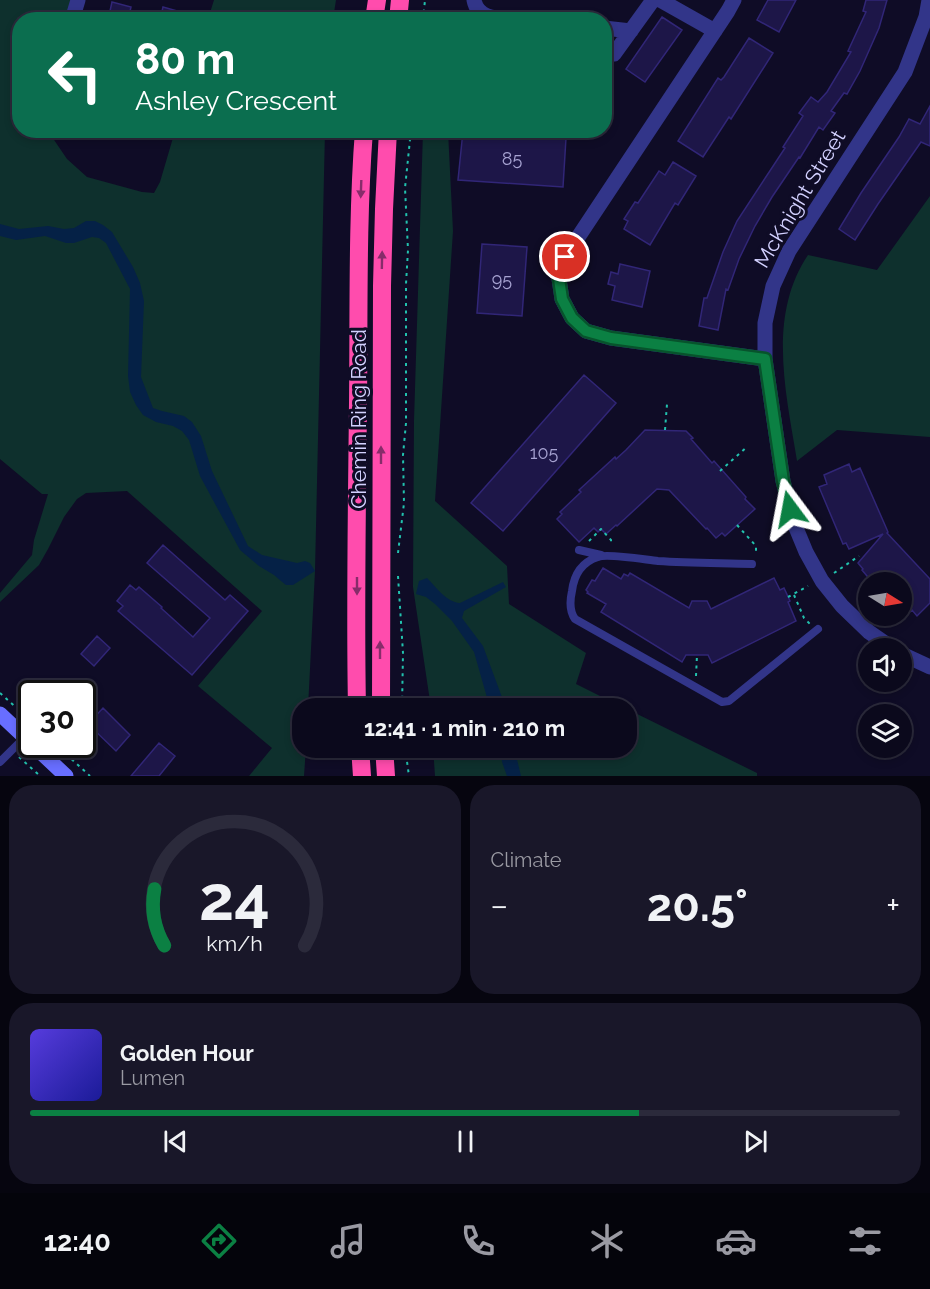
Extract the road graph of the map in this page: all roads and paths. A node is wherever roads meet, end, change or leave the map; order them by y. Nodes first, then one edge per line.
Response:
1 (653, 0) edge
2 (660, 0) edge
3 (734, 0) edge
4 (929, 0) edge
5 (612, 29) edge
6 (631, 31) junction
7 (715, 31) junction
8 (614, 54) dead end
9 (364, 138) edge
10 (388, 138) edge
11 (410, 138) edge
12 (765, 359) junction
13 (667, 404) dead end
14 (665, 430) dead end
15 (748, 446) dead end
16 (720, 471) dead end
17 (737, 525) dead end
18 (579, 550) dead end
19 (601, 555) junction
20 (859, 556) dead end
21 (397, 560) dead end
22 (754, 564) joint
23 (398, 571) dead end
24 (822, 581) junction
25 (794, 594) junction
26 (788, 597) dead end
27 (817, 630) joint
28 (878, 638) edge
29 (912, 659) edge
30 (930, 668) edge
31 (357, 698) edge
32 (381, 698) edge
33 (402, 698) edge
34 (0, 714) edge
35 (18, 731) edge
36 (18, 750) edge
37 (46, 758) edge
38 (70, 758) edge
39 (361, 758) edge
40 (385, 758) edge
41 (407, 758) edge
42 (0, 762) edge
43 (66, 776) edge
44 (90, 776) edge
45 (362, 776) edge
46 (386, 776) edge
47 (409, 776) edge

1 - 6 street
2 - 7 street
3 - 7 street
4 - 12 street, McKnight Street
5 - 6 street
6 - 8 street
7 - 12 street
9 -> 31 highway, Chemin Ring Road
32 -> 10 highway, Chemin Ring Road
11 - 21 path
12 - 24 street, McKnight Street
13 - 14 path
15 - 16 path
17 - 22 path
18 - 19 lane
19 - 22 lane
19 - 27 lane
20 - 24 path
23 - 33 path
24 - 25 path
24 - 28 street, McKnight Street
25 - 26 path
25 - 27 path
29 - 30 street
34 - 35 street
36 - 42 lane
37 - 43 street
38 - 44 path
39 - 45 highway
40 - 46 highway
41 - 47 path

